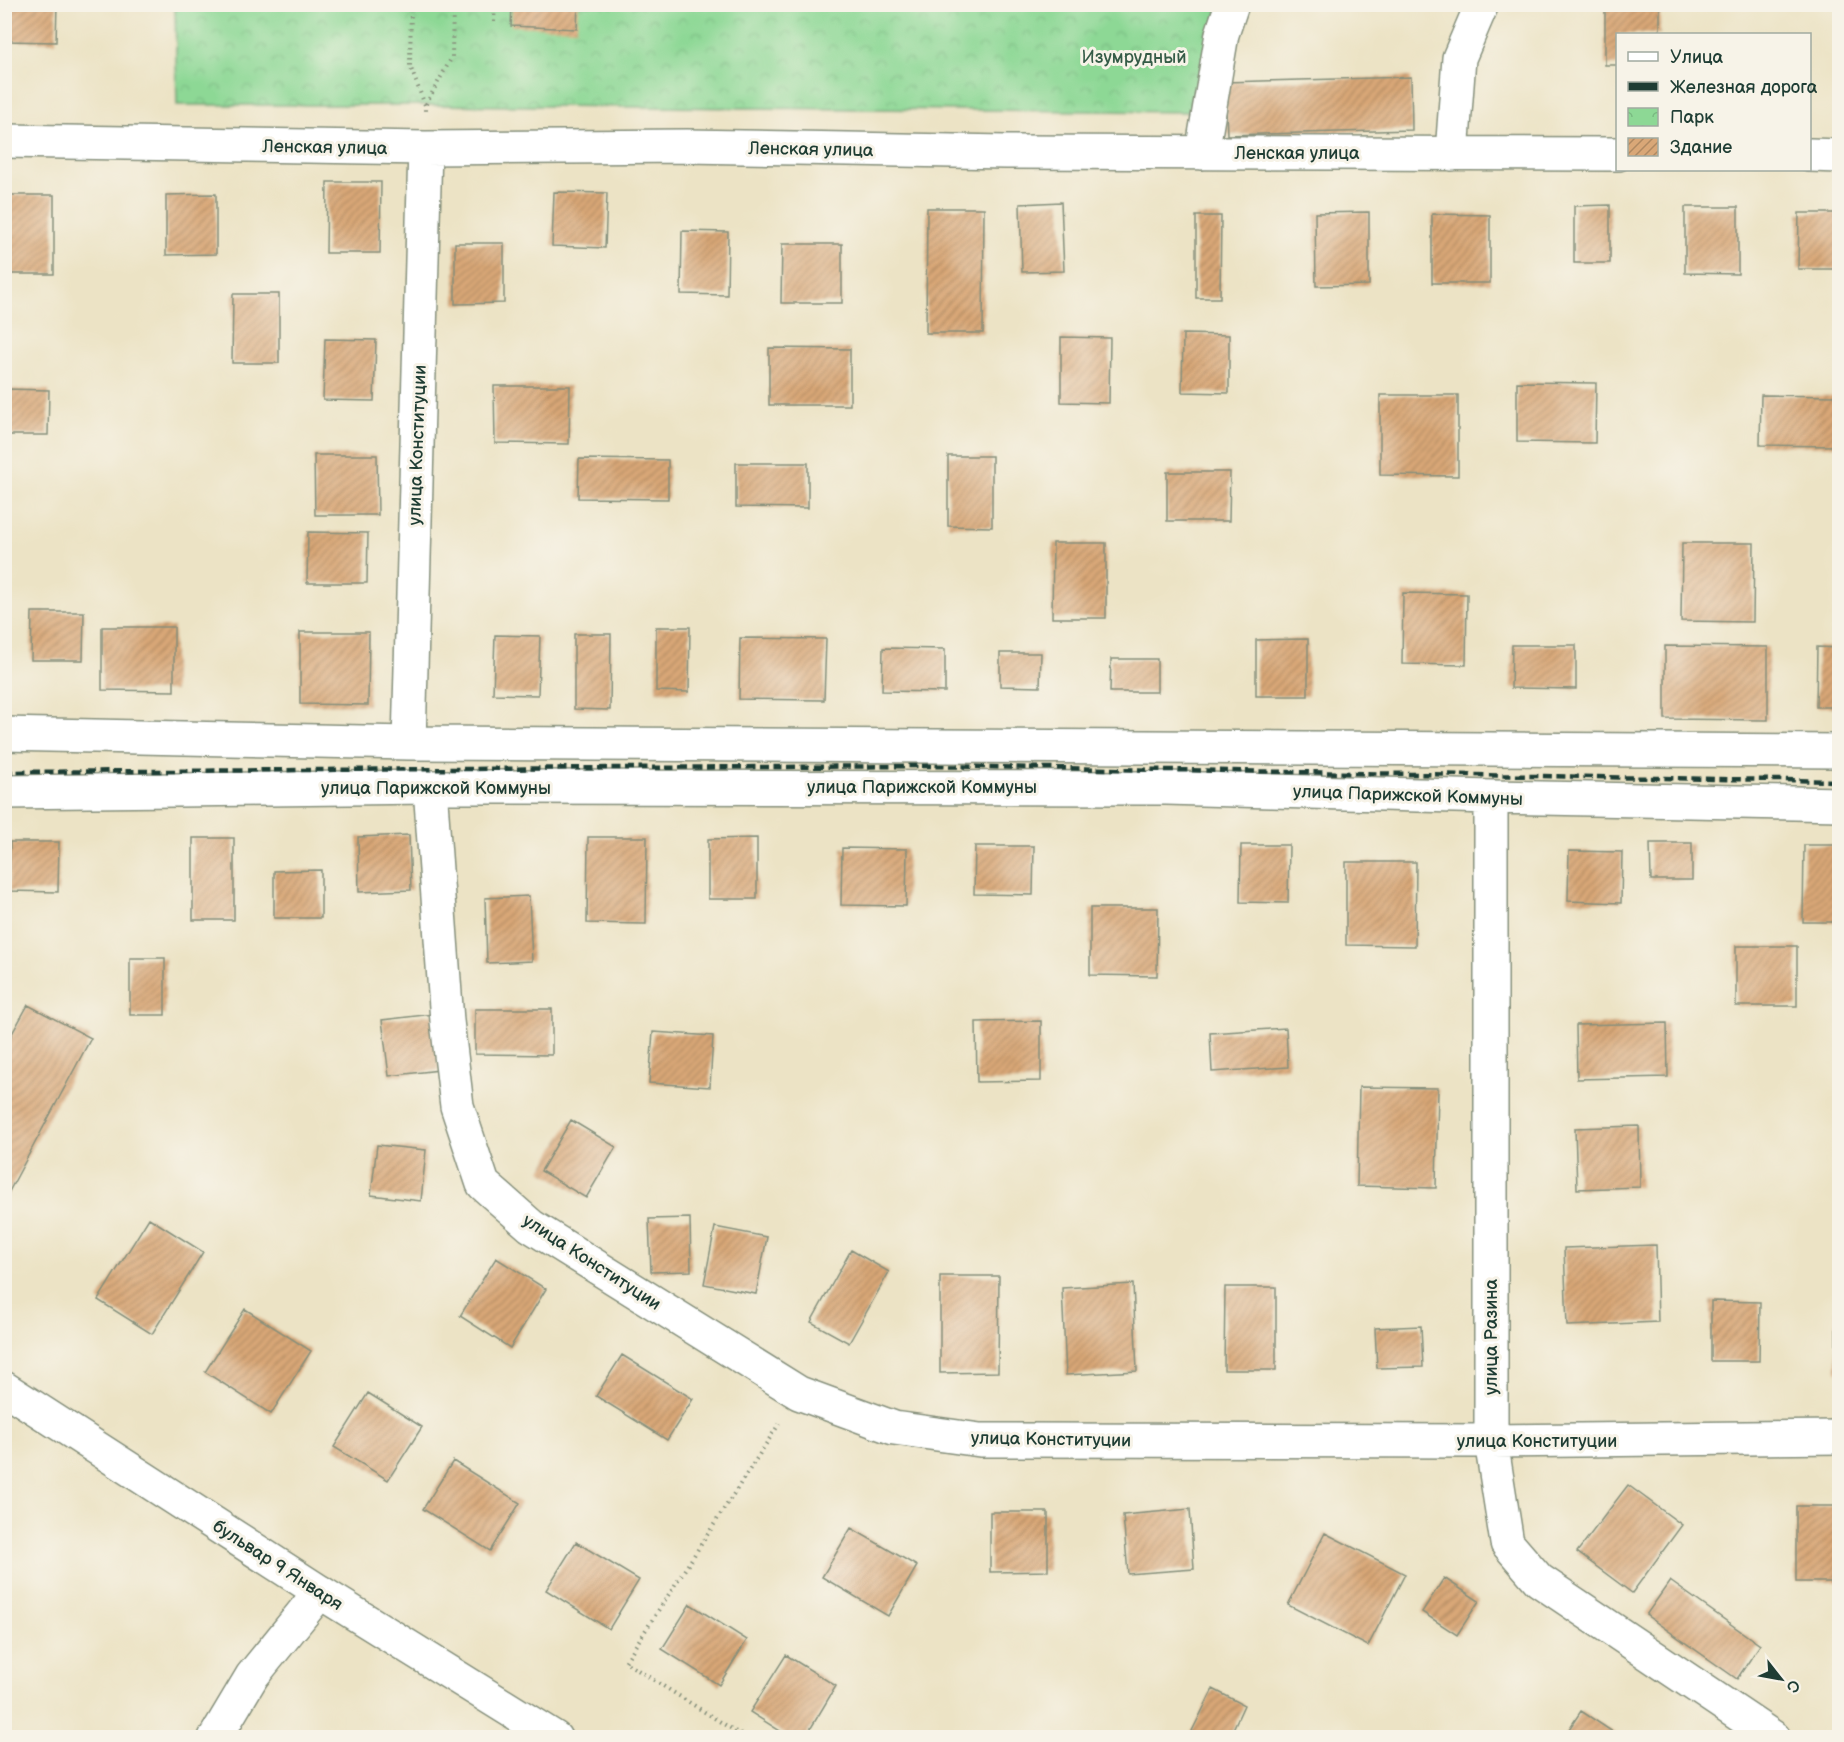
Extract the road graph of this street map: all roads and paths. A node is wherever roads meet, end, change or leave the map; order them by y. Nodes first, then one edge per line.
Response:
1 (411, 4) edge
2 (453, 4) edge
3 (495, 4) edge
4 (1232, 4) edge
5 (1482, 4) edge
6 (494, 22) dead end
7 (425, 105) junction
8 (4, 141) edge
9 (425, 148) junction
10 (1202, 153) junction
11 (1452, 154) junction
12 (1616, 154) edge
13 (1811, 155) edge
14 (1839, 156) edge
15 (4, 734) edge
16 (409, 743) junction
17 (1839, 751) edge
18 (430, 787) junction
19 (4, 792) edge
20 (1491, 797) junction
21 (1839, 804) edge
22 (4, 1388) edge
23 (799, 1393) junction
24 (1839, 1437) edge
25 (1491, 1441) junction
26 (320, 1592) junction
27 (215, 1737) edge
28 (555, 1737) edge
29 (746, 1737) edge
30 (1774, 1737) edge

1 - 7 path
2 - 7 path
3 - 6 path
4 - 10 street
5 - 11 street
7 - 9 path
8 - 9 street, Ленская улица
9 - 10 street, Ленская улица
9 - 16 street, улица Конституции
10 - 11 street, Ленская улица
11 - 12 street, Ленская улица
13 - 14 street
15 - 16 street
16 - 17 street
18 - 19 street, улица Парижской Коммуны
18 - 20 street, улица Парижской Коммуны
18 - 23 street, улица Конституции
20 - 21 street, улица Парижской Коммуны
20 - 25 street, улица Разина
22 - 26 street, бульвар 9 Января
23 - 25 street, улица Конституции
23 - 29 path
24 - 25 street, улица Конституции
25 - 30 street, улица Разина
26 - 27 street
26 - 28 street, бульвар 9 Января

